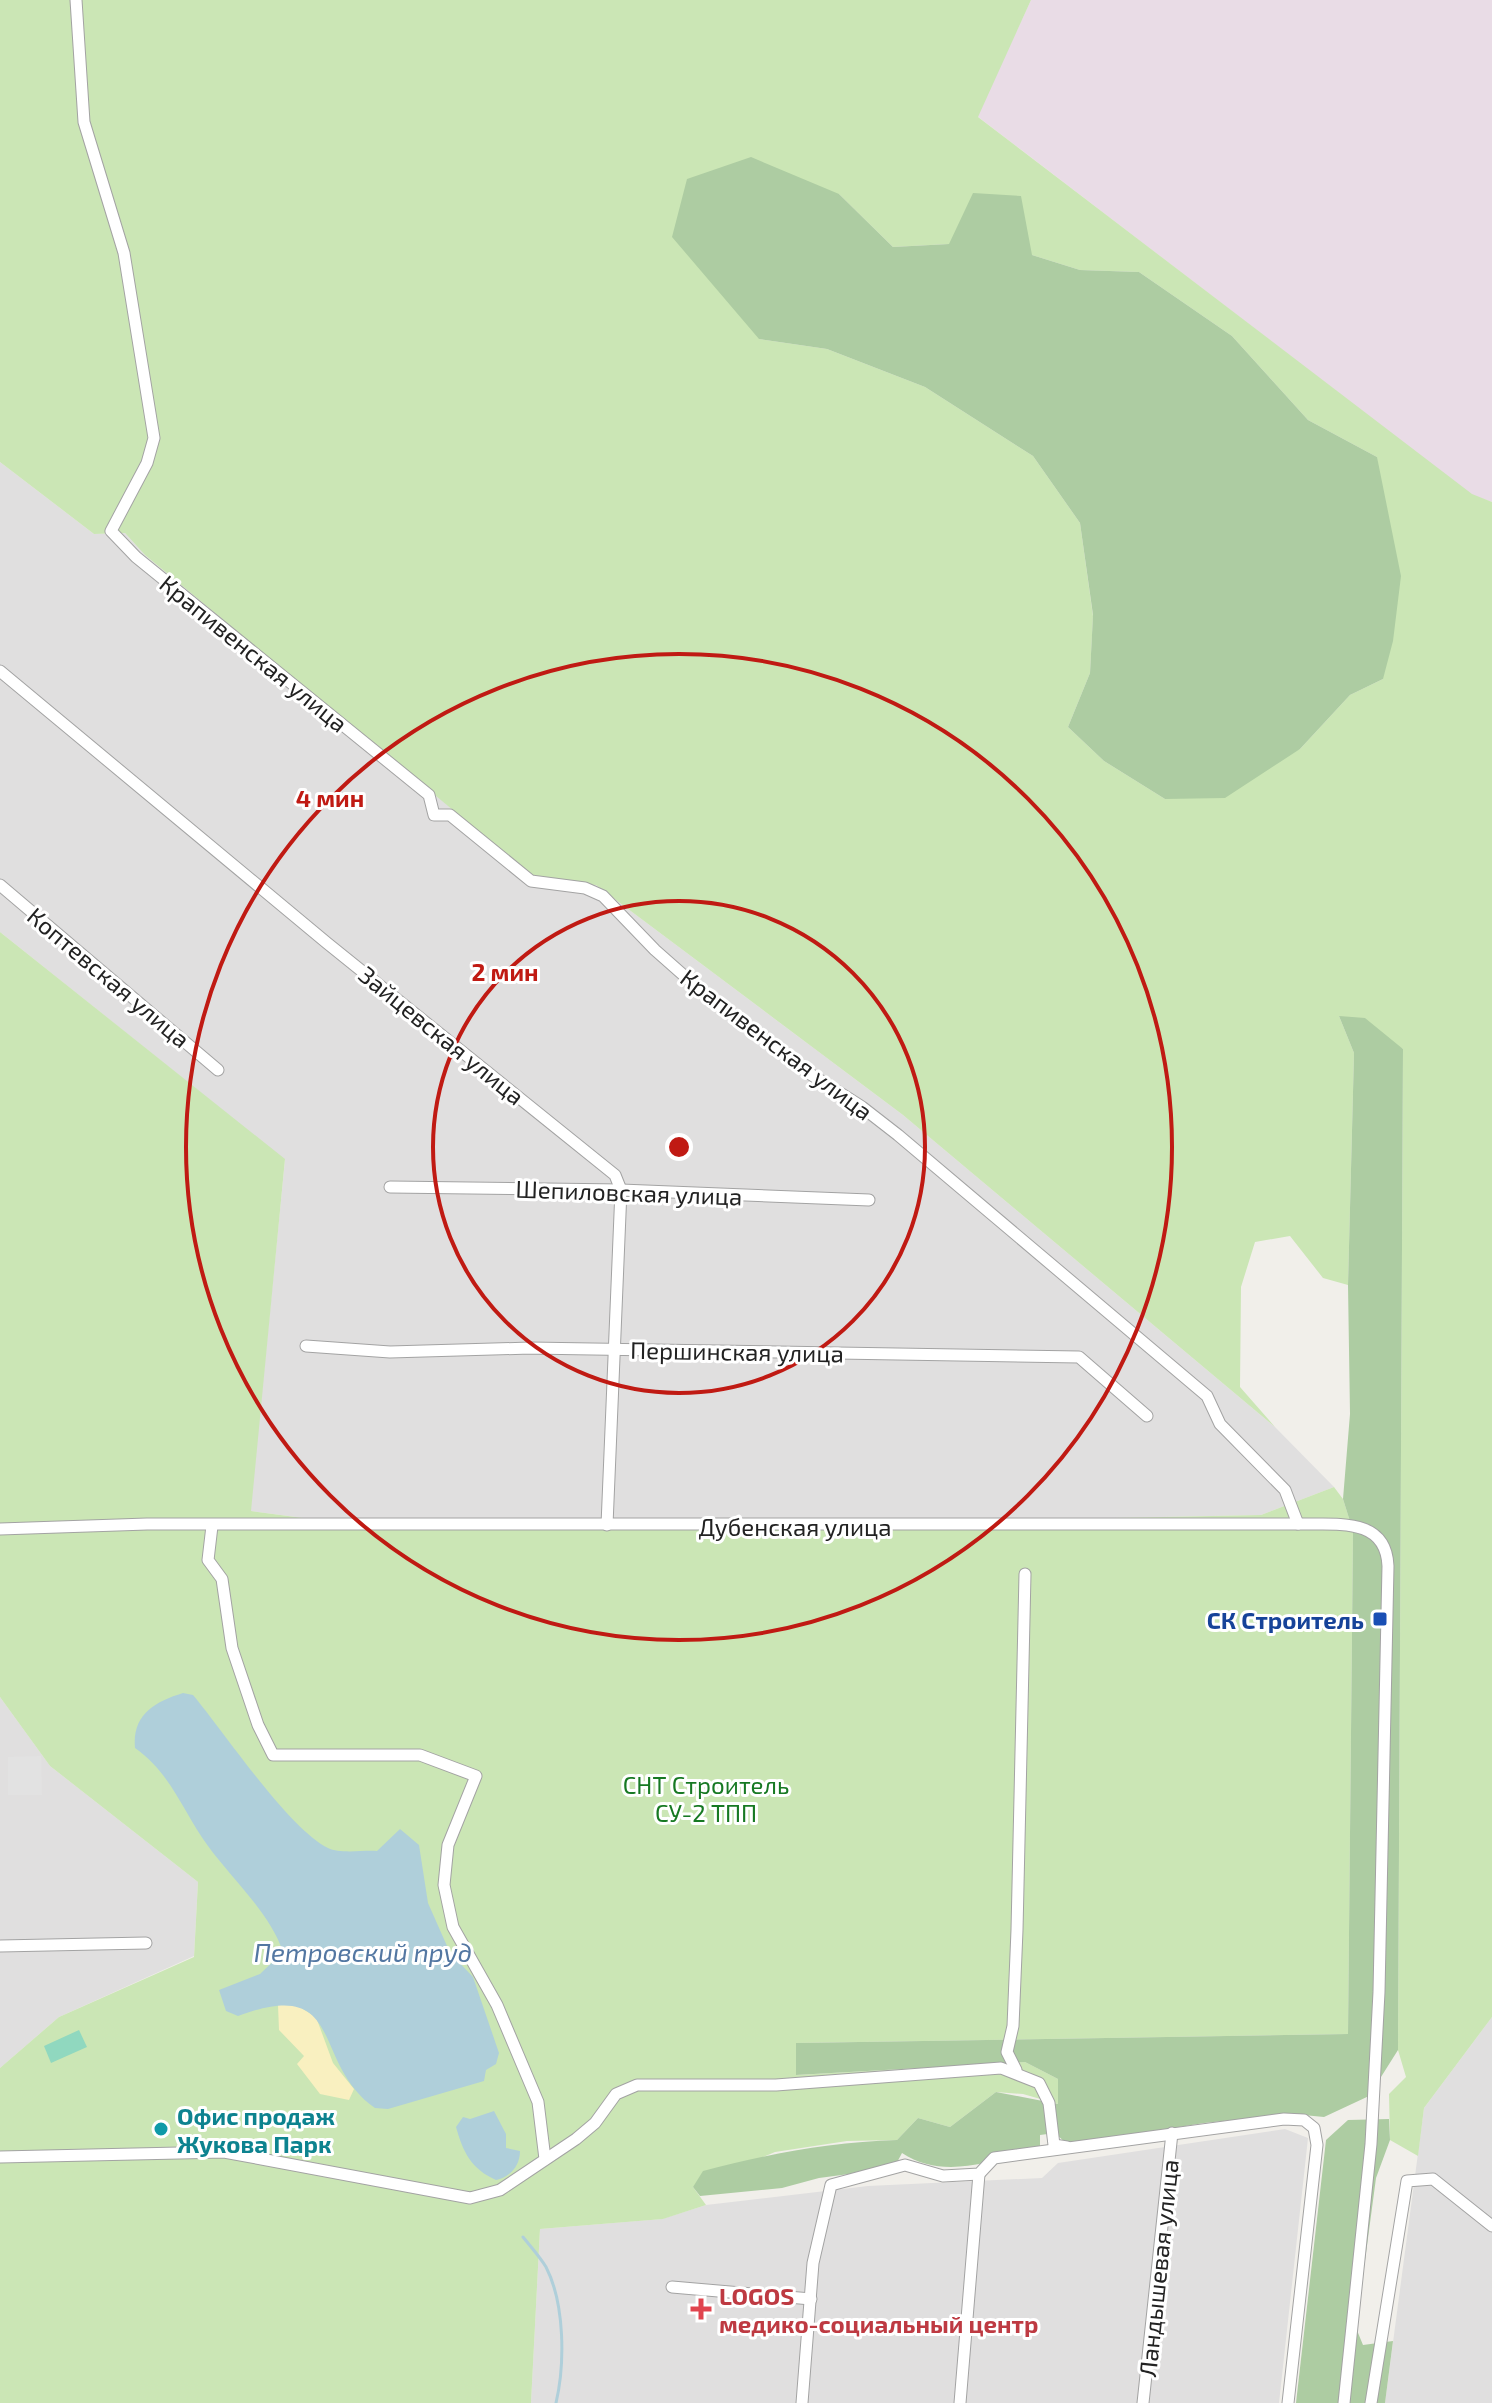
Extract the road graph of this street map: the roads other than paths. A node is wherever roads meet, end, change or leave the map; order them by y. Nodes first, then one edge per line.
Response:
1 (76, 0) edge
2 (0, 671) edge
3 (0, 885) edge
4 (218, 1070) dead end
5 (390, 1187) dead end
6 (621, 1190) junction
7 (869, 1200) dead end
8 (306, 1346) dead end
9 (614, 1349) junction
10 (1147, 1416) dead end
11 (1298, 1524) junction
12 (607, 1525) junction
13 (212, 1526) junction
14 (0, 1529) edge
15 (1025, 1574) dead end
16 (146, 1943) dead end
17 (0, 1946) edge
18 (1016, 2070) junction
19 (1172, 2133) junction
20 (1067, 2147) junction
21 (0, 2157) edge
22 (545, 2159) junction
23 (979, 2174) junction
24 (1492, 2226) edge
25 (672, 2287) dead end
26 (811, 2299) junction
27 (802, 2403) edge
28 (960, 2403) edge
29 (1143, 2403) edge
30 (1288, 2403) edge
31 (1344, 2403) edge
32 (1371, 2403) edge

1 - 11 street, Крапивенская улица
2 - 6 street, Зайцевская улица
3 - 4 street, Коптевская улица
5 - 6 street, Шепиловская улица
6 - 7 street, Шепиловская улица
6 - 9 street
8 - 9 street, Першинская улица
9 - 10 street, Першинская улица
9 - 12 street
11 - 12 street, Дубенская улица
11 - 31 street, Дубенская улица
12 - 13 street, Дубенская улица
13 - 14 street, Дубенская улица
13 - 22 street
15 - 18 street
16 - 17 street
18 - 20 street
18 - 22 street
19 - 20 street
19 - 29 street, Ландышевая улица
19 - 30 street
20 - 23 street
21 - 22 street
23 - 26 street
23 - 28 street
24 - 32 street
25 - 26 street
26 - 27 street

